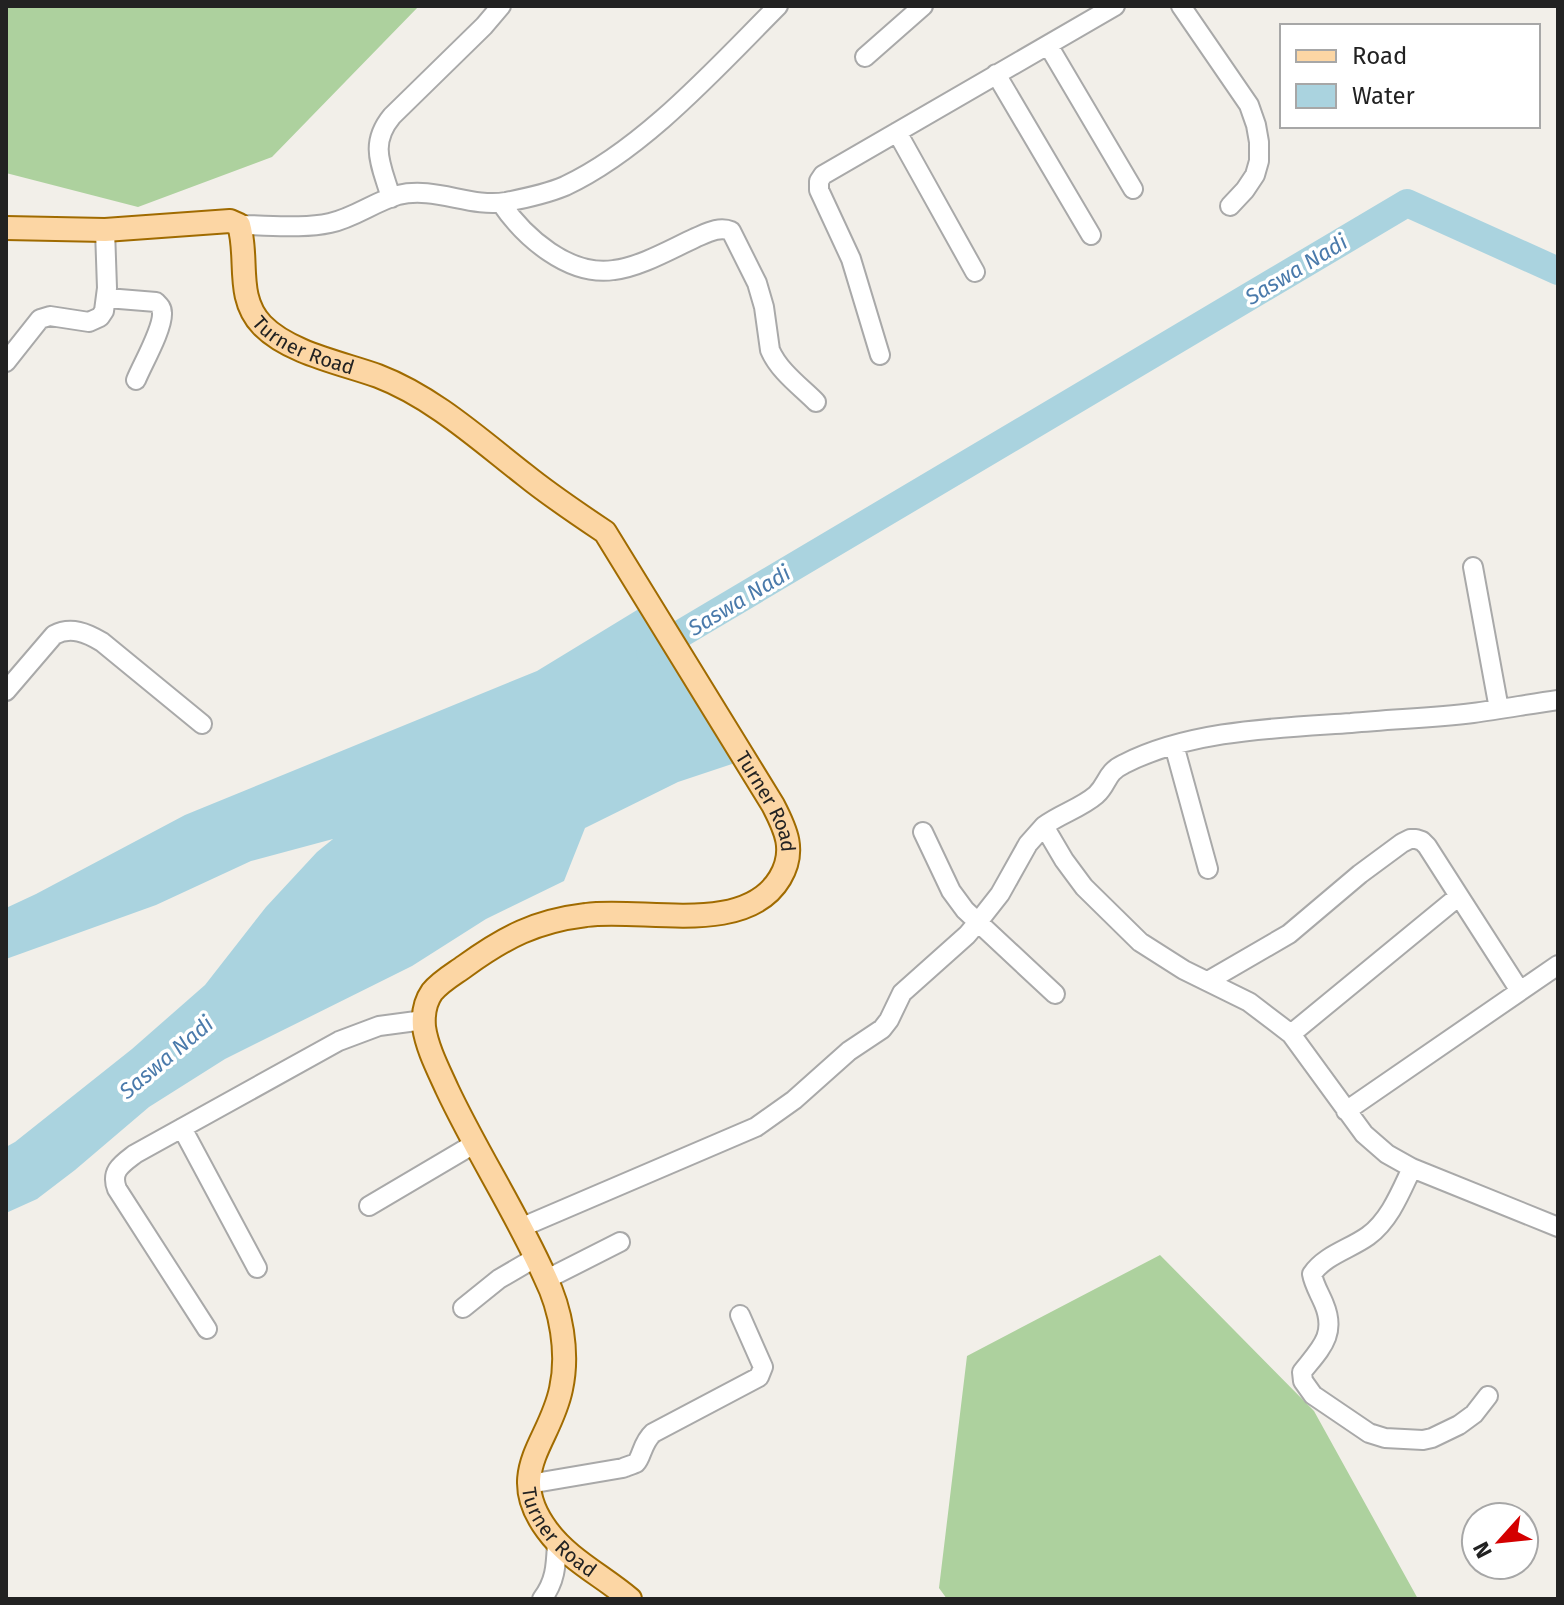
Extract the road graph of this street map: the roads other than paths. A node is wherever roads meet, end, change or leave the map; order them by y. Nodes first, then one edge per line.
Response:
1 (501, 6) edge
2 (778, 6) edge
3 (923, 6) edge
4 (1074, 6) edge
5 (1115, 6) edge
6 (1181, 6) edge
7 (1086, 22) junction
8 (1048, 45) junction
9 (865, 57) dead end
10 (996, 74) junction
11 (897, 132) junction
12 (1133, 189) dead end
13 (391, 198) junction
14 (501, 203) junction
15 (1230, 206) dead end
16 (239, 225) junction
17 (6, 228) edge
18 (105, 230) junction
19 (1091, 235) dead end
20 (975, 272) dead end
21 (107, 298) junction
22 (880, 355) dead end
23 (6, 362) edge
24 (136, 380) dead end
25 (816, 402) dead end
26 (1473, 567) dead end
27 (6, 691) edge
28 (1558, 700) edge
29 (1499, 709) junction
30 (202, 724) dead end
31 (1174, 745) junction
32 (1044, 826) junction
33 (923, 832) dead end
34 (1208, 869) dead end
35 (1459, 896) junction
36 (978, 922) junction
37 (1558, 965) edge
38 (1208, 981) junction
39 (1520, 991) junction
40 (1055, 994) dead end
41 (424, 1020) junction
42 (1291, 1034) junction
43 (1346, 1111) junction
44 (182, 1128) junction
45 (474, 1144) junction
46 (1412, 1168) junction
47 (369, 1206) dead end
48 (1558, 1227) edge
49 (520, 1228) junction
50 (620, 1242) dead end
51 (535, 1258) junction
52 (257, 1268) dead end
53 (547, 1279) junction
54 (463, 1308) dead end
55 (740, 1315) dead end
56 (207, 1329) dead end
57 (1488, 1396) dead end
58 (529, 1484) junction
59 (557, 1542) junction
60 (542, 1599) edge
61 (630, 1599) edge

1 - 13 street
2 - 14 street
3 - 9 street
4 - 7 street
5 - 7 street
6 - 15 street
7 - 8 street
8 - 10 street
8 - 12 street
10 - 11 street
10 - 19 street
11 - 20 street
11 - 22 street
13 - 14 street
13 - 16 street
14 - 25 street
16 - 18 main road
16 - 41 main road, Turner Road
17 - 18 main road
18 - 21 street
21 - 23 street
21 - 24 street
26 - 29 street
27 - 30 street
28 - 29 street
29 - 31 street
31 - 32 street
31 - 34 street
32 - 36 street
32 - 38 street
33 - 36 street
35 - 38 street
35 - 39 street
35 - 42 street
36 - 40 street
36 - 49 street
37 - 39 street
38 - 42 street
39 - 43 street
41 - 44 street
41 - 45 main road, Turner Road
42 - 43 street
43 - 46 street
44 - 52 street
44 - 56 street
45 - 47 street
45 - 49 main road, Turner Road
46 - 48 street
46 - 57 street
49 - 51 main road, Turner Road
50 - 53 street
51 - 53 main road, Turner Road
51 - 54 street
53 - 58 main road, Turner Road
55 - 58 street
58 - 59 main road, Turner Road
59 - 60 street
59 - 61 main road, Turner Road

